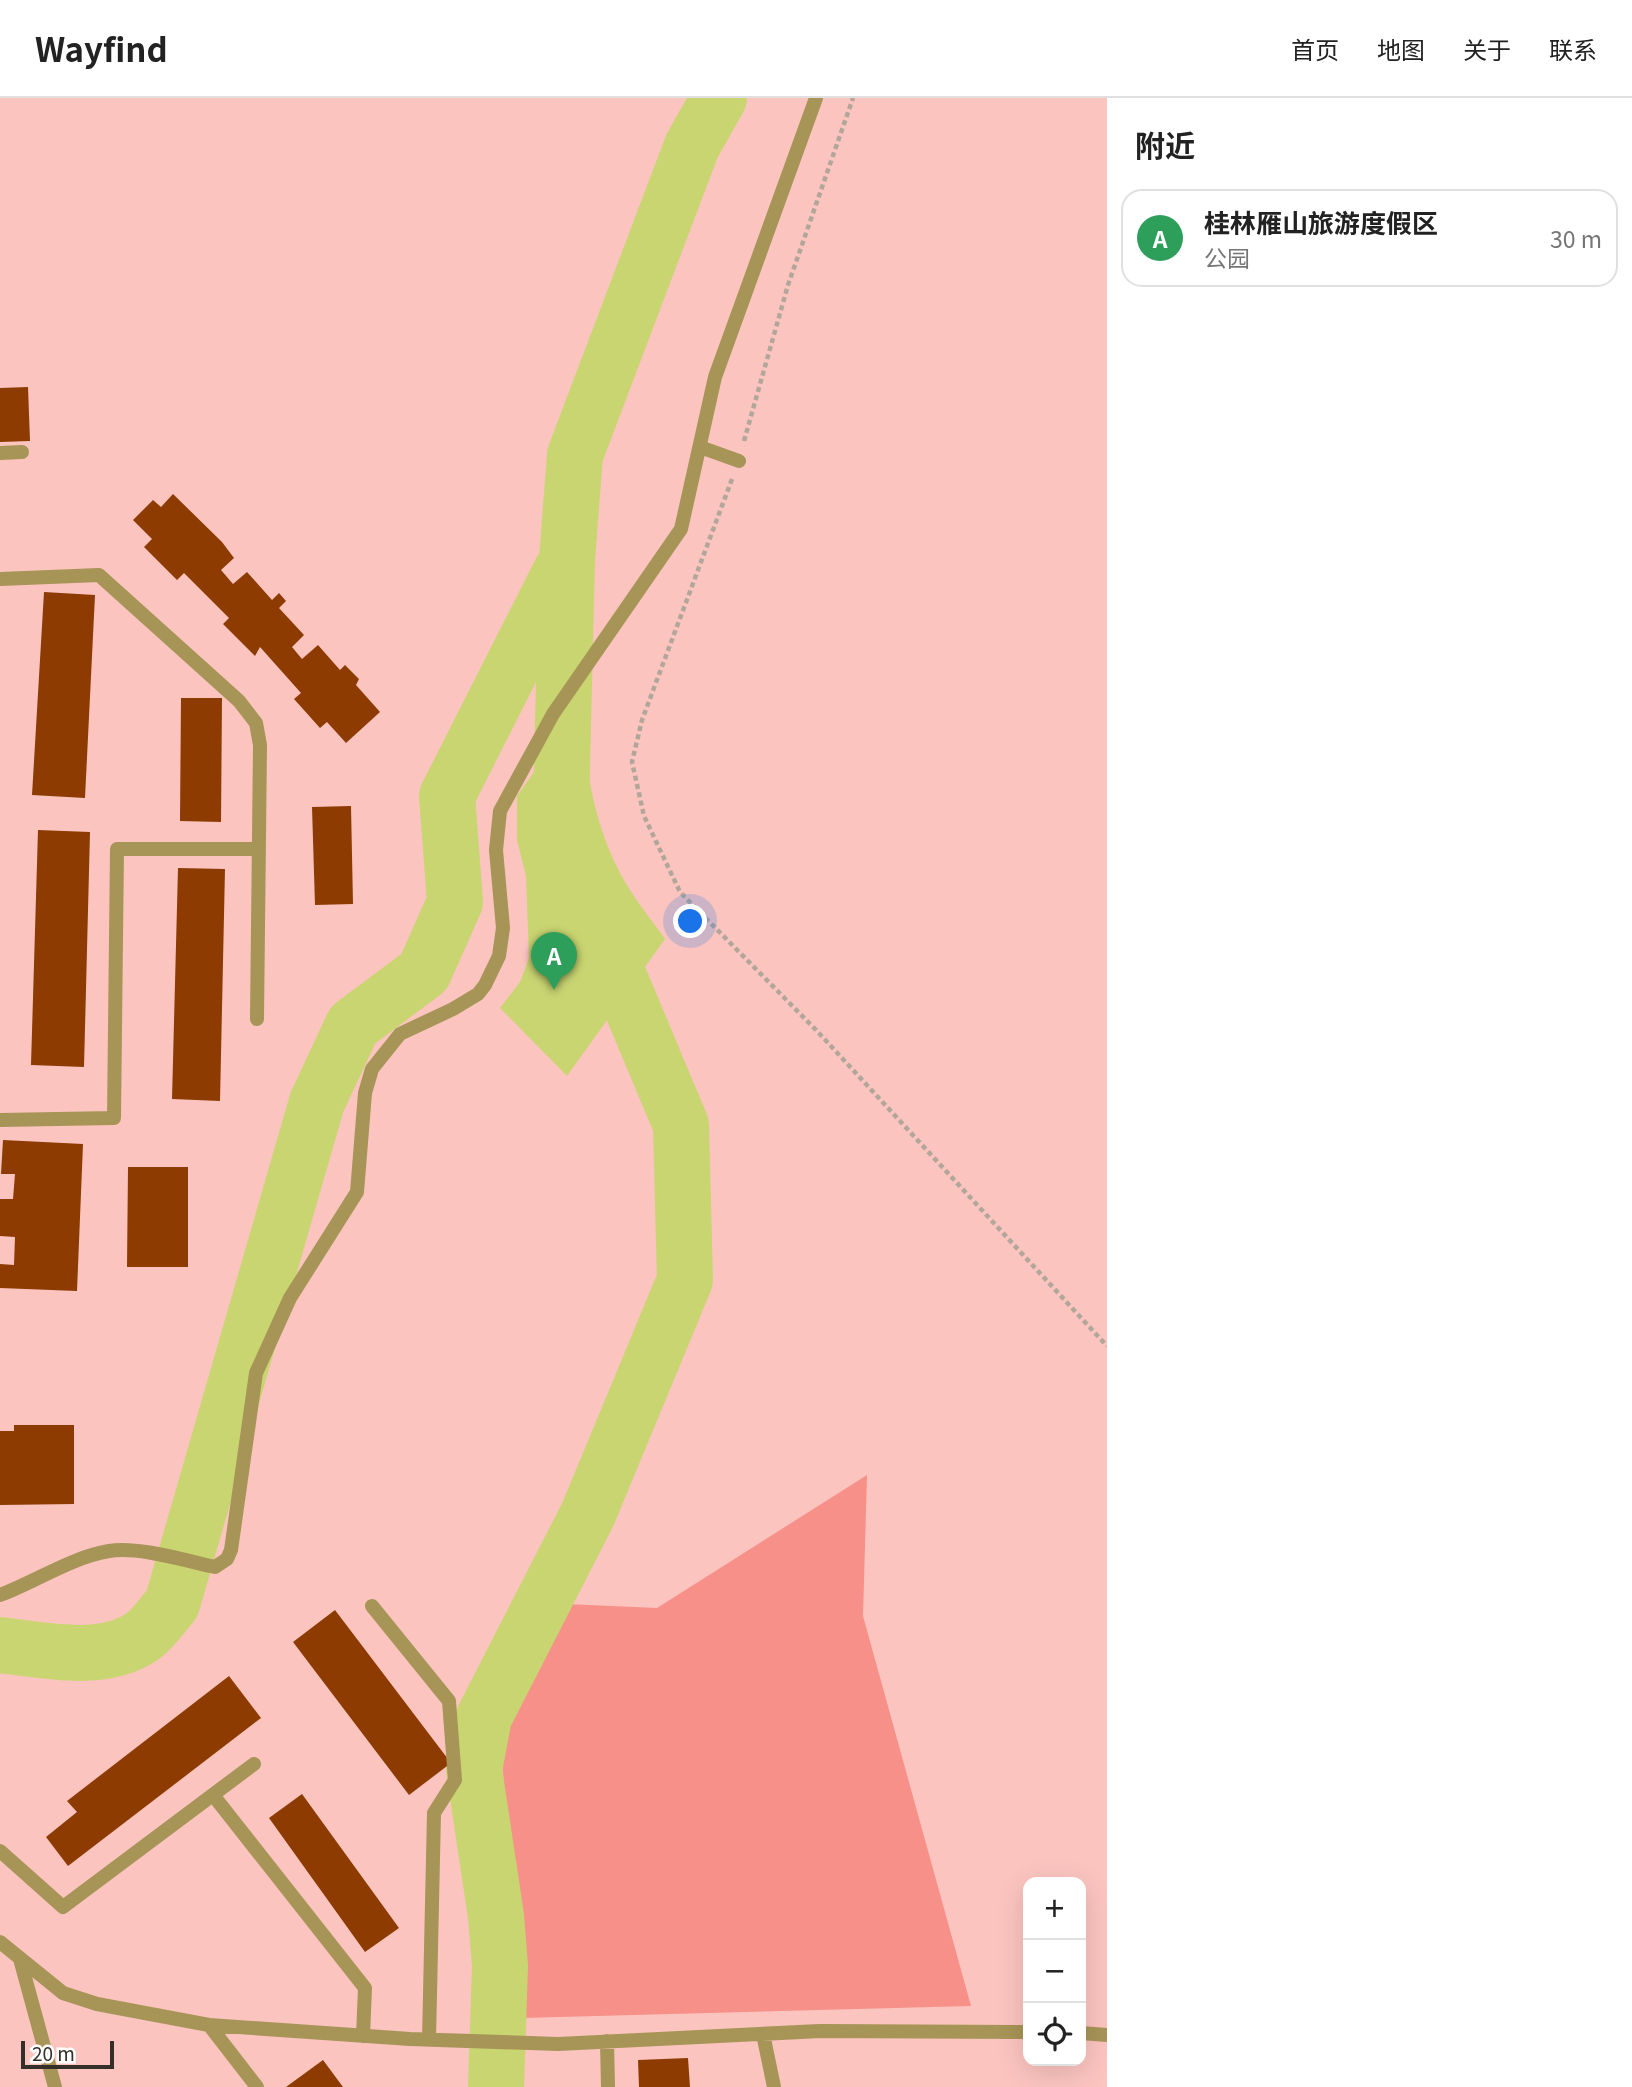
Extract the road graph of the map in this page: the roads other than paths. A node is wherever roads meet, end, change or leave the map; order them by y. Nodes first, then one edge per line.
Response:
1 (816, 98) edge
2 (700, 447) junction
3 (22, 452) dead end
4 (0, 453) edge
5 (738, 461) road end
6 (0, 579) edge
7 (257, 849) junction
8 (257, 1018) dead end
9 (0, 1120) edge
10 (0, 1595) edge
11 (372, 1606) dead end
12 (254, 1764) dead end
13 (213, 1795) junction
14 (0, 1851) edge
15 (0, 1942) edge
16 (20, 1959) junction
17 (209, 2025) junction
18 (1023, 2032) edge
19 (1086, 2033) edge
20 (763, 2034) junction
21 (1107, 2035) edge
22 (363, 2036) junction
23 (429, 2040) junction
24 (607, 2041) junction
25 (55, 2087) edge
26 (257, 2087) edge
27 (608, 2087) edge
28 (774, 2087) edge

1 - 2 lane
2 - 5 lane
2 - 10 lane
3 - 4 lane
6 - 7 lane
7 - 8 lane
7 - 9 lane
11 - 23 lane
12 - 13 lane
13 - 14 lane
13 - 22 lane
15 - 16 lane
16 - 17 lane
16 - 25 lane
17 - 22 lane
17 - 26 lane
18 - 20 lane
19 - 21 lane
20 - 24 lane
20 - 28 lane
22 - 23 lane
23 - 24 lane
24 - 27 lane

